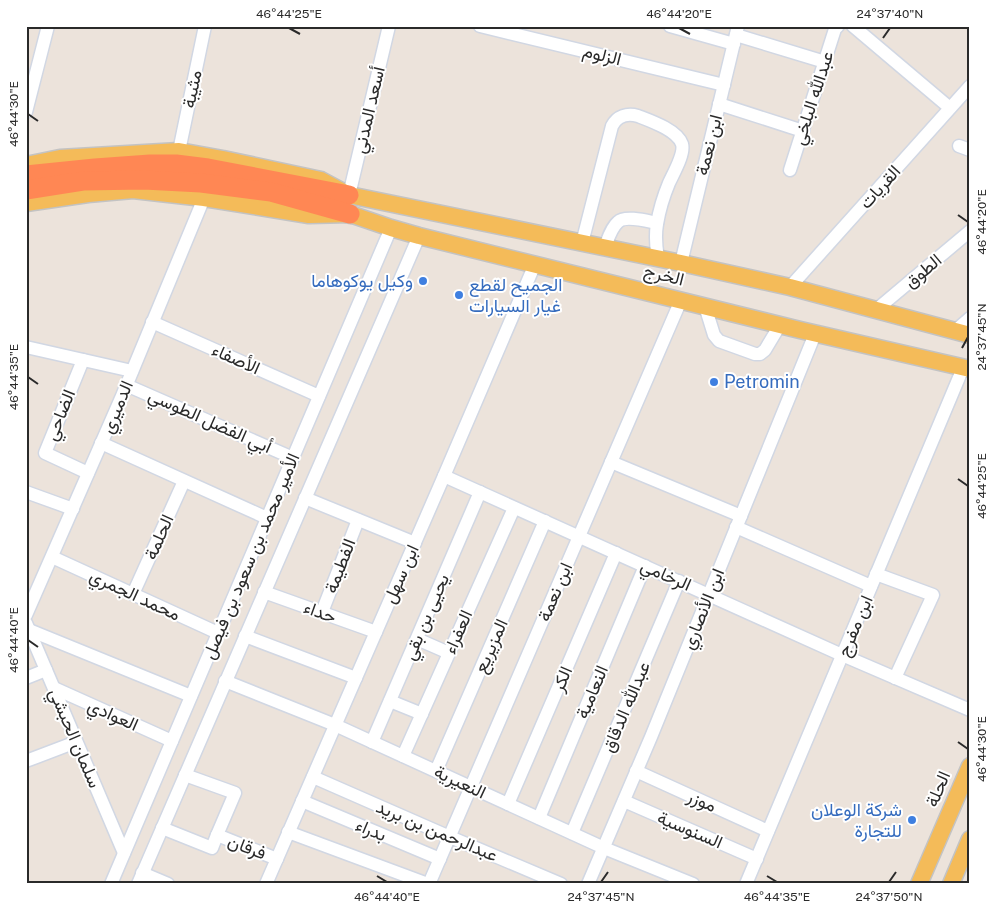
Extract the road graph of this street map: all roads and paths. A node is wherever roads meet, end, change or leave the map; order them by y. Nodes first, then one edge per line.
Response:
1 (48, 26) edge
2 (205, 26) edge
3 (389, 26) edge
4 (480, 26) edge
5 (670, 26) edge
6 (838, 26) edge
7 (854, 26) edge
8 (736, 35) edge
9 (825, 62) junction
10 (724, 86) junction
11 (970, 86) edge
12 (719, 104) junction
13 (950, 108) junction
14 (26, 112) edge
15 (803, 131) junction
16 (179, 151) junction
17 (26, 165) edge
18 (790, 170) dead end
19 (26, 175) edge
20 (273, 187) junction
21 (26, 190) edge
22 (349, 195) junction
23 (204, 198) junction
24 (26, 203) edge
25 (350, 214) junction
26 (657, 223) junction
27 (391, 228) junction
28 (970, 231) edge
29 (419, 236) junction
30 (582, 243) junction
31 (605, 247) junction
32 (658, 258) junction
33 (681, 263) junction
34 (535, 264) junction
35 (790, 287) junction
36 (681, 300) junction
37 (705, 306) junction
38 (876, 310) junction
39 (970, 318) edge
40 (152, 322) junction
41 (780, 325) junction
42 (962, 333) edge
43 (815, 334) junction
44 (26, 347) edge
45 (83, 360) junction
46 (967, 368) edge
47 (132, 371) junction
48 (126, 385) junction
49 (319, 396) junction
50 (101, 443) junction
51 (293, 458) junction
52 (611, 462) junction
53 (88, 473) junction
54 (444, 476) junction
55 (184, 481) junction
56 (26, 492) edge
57 (480, 492) junction
58 (305, 498) junction
59 (514, 508) junction
60 (73, 509) junction
61 (267, 518) junction
62 (358, 520) junction
63 (545, 521) junction
64 (739, 521) junction
65 (579, 536) junction
66 (415, 543) junction
67 (616, 553) junction
68 (52, 557) junction
69 (645, 566) junction
70 (874, 580) junction
71 (679, 581) junction
72 (264, 592) junction
73 (134, 594) junction
74 (709, 595) junction
75 (322, 612) junction
76 (26, 614) edge
77 (28, 627) edge
78 (376, 632) junction
79 (218, 633) junction
80 (245, 636) junction
81 (417, 639) junction
82 (449, 653) junction
83 (842, 655) junction
84 (46, 670) junction
85 (26, 678) edge
86 (356, 678) junction
87 (895, 678) junction
88 (226, 681) junction
89 (54, 688) junction
90 (191, 696) junction
91 (390, 701) junction
92 (970, 710) edge
93 (422, 714) junction
94 (335, 725) junction
95 (172, 741) junction
96 (76, 742) junction
97 (372, 742) junction
98 (403, 756) junction
99 (26, 761) edge
100 (970, 766) edge
101 (436, 771) junction
102 (636, 772) junction
103 (185, 775) junction
104 (313, 777) junction
105 (472, 788) junction
106 (302, 801) junction
107 (624, 801) junction
108 (508, 804) junction
109 (539, 818) junction
110 (162, 828) junction
111 (768, 831) junction
112 (288, 832) junction
113 (572, 834) junction
114 (216, 835) junction
115 (450, 837) junction
116 (970, 840) edge
117 (604, 848) junction
118 (124, 853) junction
119 (277, 858) junction
120 (756, 858) junction
121 (440, 859) junction
122 (140, 878) edge
123 (111, 884) edge
124 (168, 884) edge
125 (266, 884) edge
126 (429, 884) edge
127 (561, 884) edge
128 (588, 884) edge
129 (693, 884) edge
130 (746, 884) edge
131 (919, 884) edge
132 (951, 884) edge

1 - 14 street
2 - 16 street, مثيبة
3 - 22 street, أسعد المدني
4 - 10 street, الزلوم
5 - 8 street
6 - 9 street, عبدالله البلخي
7 - 13 street
8 - 9 street
8 - 10 street, ابن نعمة
9 - 15 street, عبدالله البلخي
10 - 12 street, ابن نعمة
11 - 13 street, القريات
12 - 15 street
12 - 33 street, ابن نعمة
13 - 35 street, القريات
15 - 18 street, عبدالله البلخي
16 - 17 main road
16 - 22 main road
19 - 20 highway
20 - 21 highway
20 - 22 highway
20 - 25 highway
22 - 30 main road
23 - 24 main road
23 - 25 main road
23 - 40 street, الدميري
25 - 27 main road, الخرج
26 - 30 street
26 - 31 street
26 - 32 street
27 - 29 main road, الخرج
27 - 49 street, الأمير محمد بن سعود بن فيصل
28 - 38 street, الطوق
29 - 34 main road, الخرج
29 - 58 street, الأمير محمد بن سعود بن فيصل
30 - 31 main road
31 - 32 main road
32 - 33 main road
33 - 35 main road
34 - 36 main road, الخرج
34 - 54 street, ابن سهل
35 - 38 main road
36 - 37 main road, الخرج
36 - 52 street, ابن نعمة
37 - 41 main road, الخرج
37 - 41 street
38 - 42 main road
39 - 42 street
40 - 47 street, الدميري
40 - 49 street, الأصفاء
41 - 43 main road, الخرج
43 - 46 main road, الخرج
43 - 64 street, ابن الأنصاري
44 - 45 street, أبي الفضل الطوسي
45 - 47 street, أبي الفضل الطوسي
45 - 53 street, الضاحي
46 - 70 street, ابن مفرج
47 - 48 street, الدميري
48 - 50 street, الدميري
48 - 51 street, أبي الفضل الطوسي
49 - 51 street, الأمير محمد بن سعود بن فيصل
50 - 53 street, الدميري
50 - 55 street
51 - 61 street, الأمير محمد بن سعود بن فيصل
52 - 64 street
52 - 65 street, ابن نعمة
53 - 60 street, الدميري
54 - 57 street, الرخامي
54 - 66 street, ابن سهل
55 - 61 street
55 - 73 street, الحلمة
56 - 60 street
57 - 59 street, الرخامي
57 - 81 street, يحيى بن بقي
58 - 62 street
58 - 72 street, الأمير محمد بن سعود بن فيصل
59 - 63 street, الرخامي
59 - 82 street, العفراء
60 - 68 street, الدميري
61 - 79 street, الأمير محمد بن سعود بن فيصل
62 - 66 street
62 - 75 street, الفطيمة
63 - 65 street, الرخامي
63 - 101 street, المزيريع
64 - 70 street
64 - 74 street, ابن الأنصاري
65 - 67 street, الرخامي
65 - 105 street, ابن نعمة
66 - 78 street, ابن سهل
67 - 69 street, الرخامي
67 - 108 street, الكر
68 - 73 street, محمد الجمري
68 - 76 street, الدميري
69 - 71 street, الرخامي
69 - 109 street, النعامية
70 - 83 street, ابن مفرج
70 - 87 street
71 - 74 street, الرخامي
71 - 113 street, عبدالله الدقاق
72 - 75 street, حداء
72 - 80 street, الأمير محمد بن سعود بن فيصل
73 - 79 street, محمد الجمري
74 - 83 street, الرخامي
74 - 102 street, ابن الأنصاري
75 - 78 street, حداء
77 - 84 street, سلمان الحبشي
77 - 90 street
78 - 86 street, ابن سهل
79 - 90 street, الأمير محمد بن سعود بن فيصل
80 - 86 street
80 - 88 street, الأمير محمد بن سعود بن فيصل
81 - 82 street
81 - 91 street, يحيى بن بقي
82 - 93 street, العفراء
83 - 87 street, الرخامي
83 - 111 street, ابن مفرج
84 - 85 street
84 - 89 street, سلمان الحبشي
86 - 94 street, ابن سهل
87 - 92 street, الرخامي
88 - 94 street, النعيرية
88 - 103 street, الأمير محمد بن سعود بن فيصل
89 - 95 street, العوادي
89 - 96 street, سلمان الحبشي
90 - 95 street, الأمير محمد بن سعود بن فيصل
91 - 93 street
91 - 97 street, يحيى بن بقي
93 - 98 street, العفراء
94 - 97 street, النعيرية
94 - 104 street, ابن سهل
95 - 118 street, الأمير محمد بن سعود بن فيصل
96 - 99 street
96 - 118 street, سلمان الحبشي
97 - 98 street, النعيرية
98 - 101 street, النعيرية
100 - 131 main road, الحلة
101 - 105 street, النعيرية
102 - 107 street, ابن الأنصاري
102 - 111 street, موزر
103 - 110 street, الأمير محمد بن سعود بن فيصل
103 - 114 street, فرقان
104 - 106 street, ابن سهل
104 - 115 street, عبدالرحمن بن بريد
105 - 108 street, النعيرية
105 - 115 street, ابن نعمة
106 - 112 street, ابن سهل
106 - 121 street, بدراء
107 - 117 street, ابن الأنصاري
107 - 120 street, السنوسية
108 - 109 street, النعيرية
109 - 113 street, النعيرية
110 - 114 street, فرقان
110 - 122 street, الأمير محمد بن سعود بن فيصل
111 - 120 street, ابن مفرج
112 - 119 street, ابن سهل
112 - 126 street
113 - 117 street, النعيرية
114 - 119 street, فرقان
115 - 121 street, ابن نعمة
115 - 127 street, عبدالرحمن بن بريد
116 - 132 main road
117 - 128 street, ابن الأنصاري
117 - 129 street, النعيرية
118 - 123 street, الأمير محمد بن سعود بن فيصل
119 - 125 street, ابن سهل
120 - 130 street, ابن مفرج
121 - 126 street, ابن نعمة
122 - 124 street

